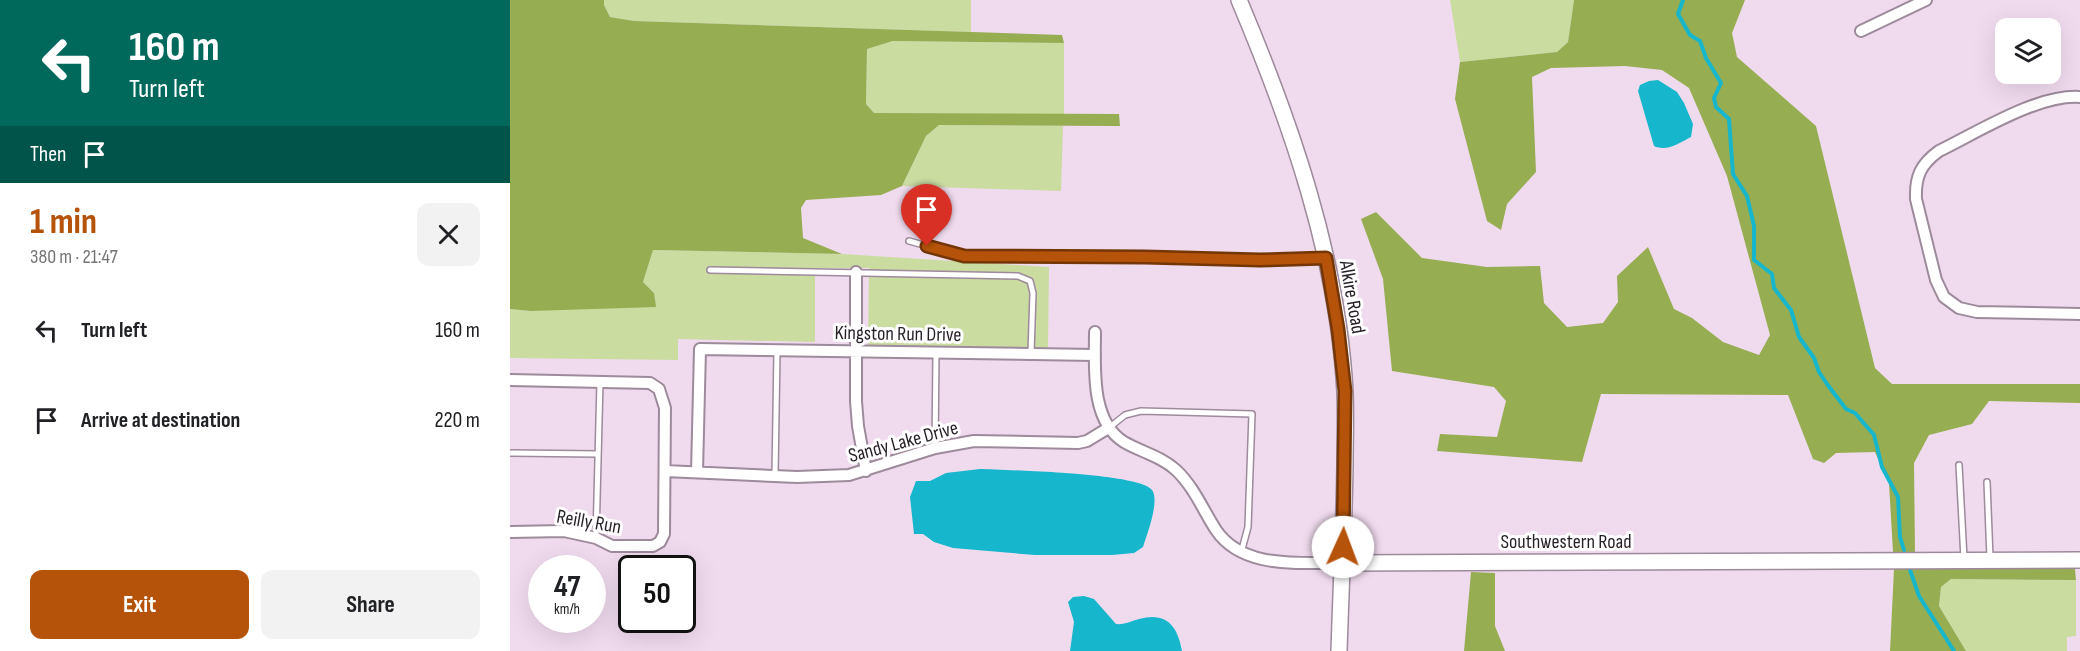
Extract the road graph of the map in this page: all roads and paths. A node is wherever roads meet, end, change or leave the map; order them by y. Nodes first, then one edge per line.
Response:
1 (1239, 0) edge
2 (1926, 0) edge
3 (1861, 31) dead end
4 (2080, 97) edge
5 (909, 241) dead end
6 (1326, 258) junction
7 (710, 270) dead end
8 (856, 272) junction
9 (2080, 314) edge
10 (1095, 332) dead end
11 (777, 350) junction
12 (856, 351) junction
13 (936, 352) junction
14 (1031, 353) junction
15 (1095, 355) junction
16 (510, 380) edge
17 (600, 382) junction
18 (1110, 427) junction
19 (935, 448) junction
20 (510, 453) edge
21 (598, 454) junction
22 (1959, 465) dead end
23 (665, 471) junction
24 (866, 471) junction
25 (697, 472) junction
26 (775, 475) junction
27 (1987, 482) dead end
28 (510, 532) edge
29 (596, 538) junction
30 (1241, 553) junction
31 (1990, 560) junction
32 (2080, 560) edge
33 (1965, 561) junction
34 (1343, 563) junction
35 (1339, 651) edge

1 - 6 street, Alkire Road
2 - 3 street
4 - 9 street
5 - 6 lane
6 - 34 street, Alkire Road
7 - 8 lane
8 - 12 street
8 - 14 lane
10 - 15 street
11 - 12 street, Kingston Run Drive
11 - 25 street, Kingston Run Drive
11 - 26 lane
12 - 13 street, Kingston Run Drive
12 - 24 street
13 - 14 street, Kingston Run Drive
13 - 19 lane
14 - 15 street, Kingston Run Drive
15 - 18 street
16 - 17 street
17 - 21 lane
17 - 23 street
18 - 19 street, Sandy Lake Drive
18 - 30 street, Southwestern Road
18 - 30 lane
19 - 24 street, Sandy Lake Drive
20 - 21 lane
21 - 29 lane
22 - 33 lane
23 - 25 street, Sandy Lake Drive
23 - 29 street, Reilly Run
24 - 26 street, Sandy Lake Drive
25 - 26 street, Sandy Lake Drive
27 - 31 lane
28 - 29 street, Reilly Run
30 - 34 street, Southwestern Road
31 - 32 street, Southwestern Road
31 - 33 street, Southwestern Road
33 - 34 street, Southwestern Road
34 - 35 street, Alkire Road

